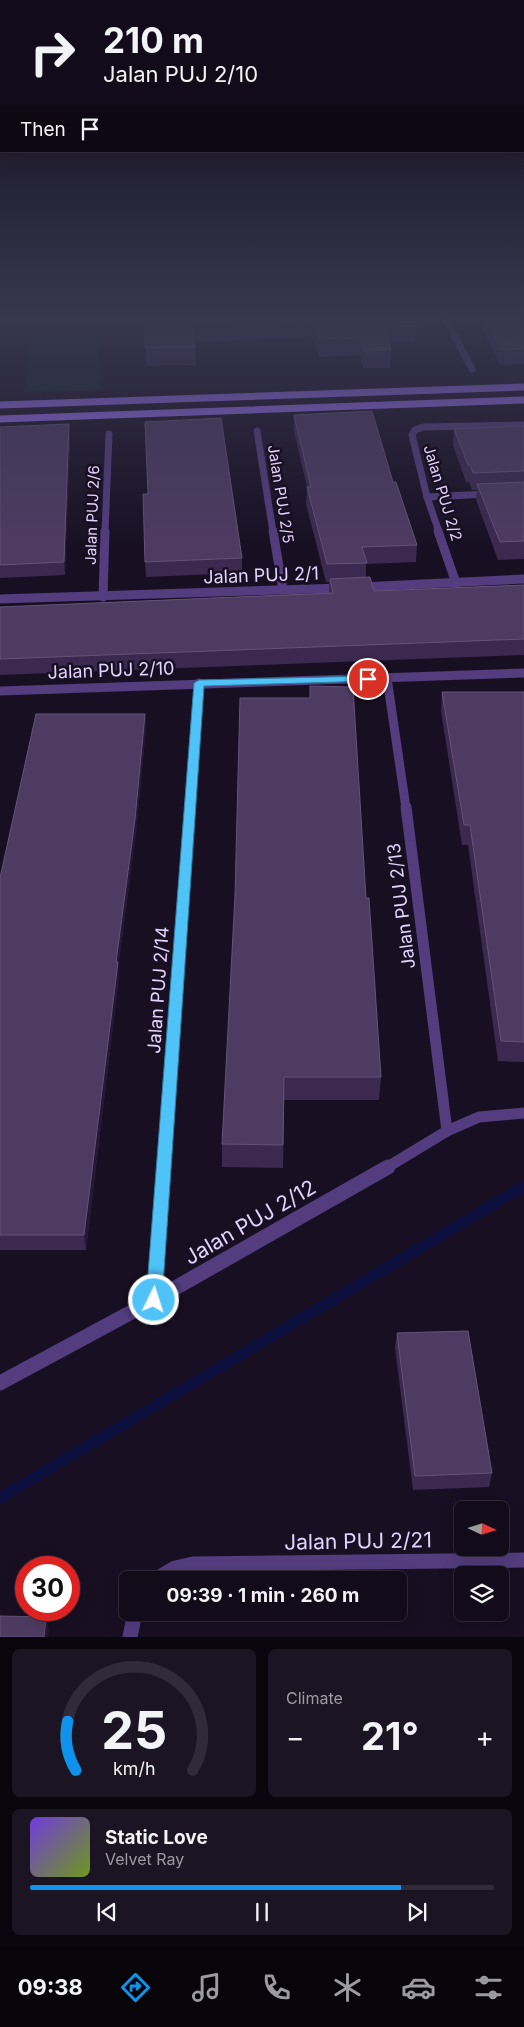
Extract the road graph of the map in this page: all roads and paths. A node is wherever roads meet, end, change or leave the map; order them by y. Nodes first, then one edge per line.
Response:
1 (280, 395) edge
2 (524, 400) edge
3 (0, 405) edge
4 (0, 419) edge
5 (524, 424) edge
6 (257, 431) dead end
7 (109, 434) dead end
8 (495, 494) edge
9 (427, 497) junction
10 (524, 579) edge
11 (456, 583) junction
12 (283, 590) junction
13 (103, 597) junction
14 (0, 599) edge
15 (524, 673) edge
16 (387, 678) junction
17 (199, 683) junction
18 (0, 691) edge
19 (524, 1113) edge
20 (448, 1131) junction
21 (154, 1300) junction
22 (0, 1383) edge
23 (524, 1560) edge
24 (170, 1571) edge
25 (133, 1621) edge
26 (130, 1637) edge

1 - 3 main road
2 - 4 main road
5 - 9 street, Jalan PUJ 2/2
6 - 12 street, Jalan PUJ 2/5
7 - 13 street, Jalan PUJ 2/6
8 - 9 street
9 - 11 street, Jalan PUJ 2/2
10 - 11 street, Jalan PUJ 2/1
11 - 12 street, Jalan PUJ 2/1
12 - 13 street, Jalan PUJ 2/1
13 - 14 street, Jalan PUJ 2/1
15 - 16 street, Jalan PUJ 2/10
16 - 17 street, Jalan PUJ 2/10
16 - 20 street, Jalan PUJ 2/13
17 - 18 street, Jalan PUJ 2/10
17 - 21 street, Jalan PUJ 2/14
19 - 20 street, Jalan PUJ 2/12
20 - 21 street, Jalan PUJ 2/12
21 - 22 street, Jalan PUJ 2/12
23 - 24 street, Jalan PUJ 2/21
25 - 26 street

